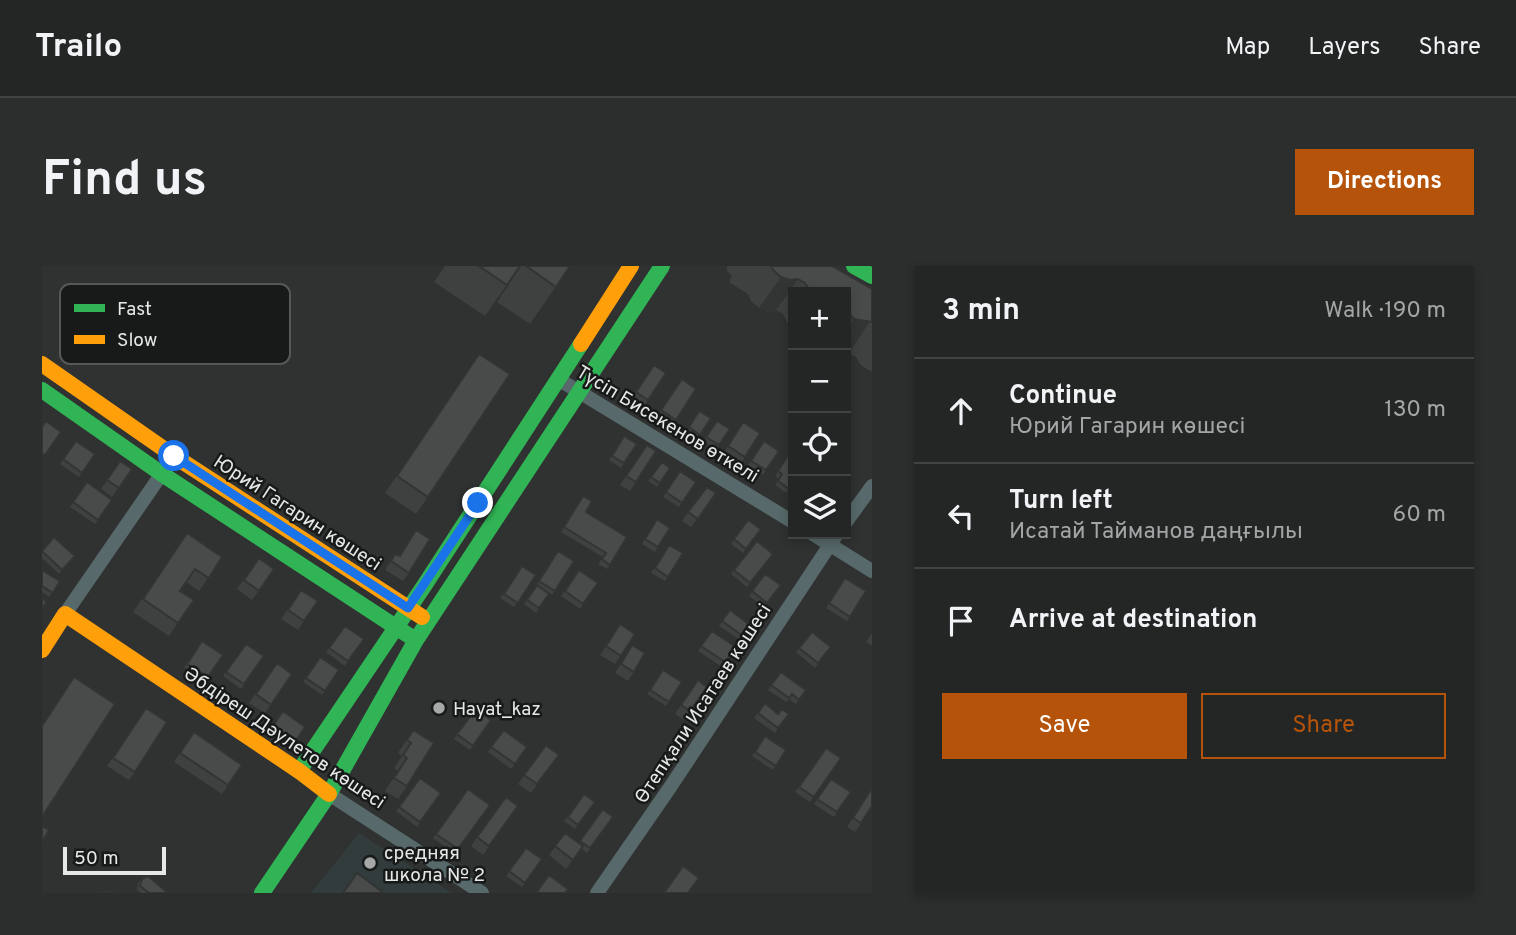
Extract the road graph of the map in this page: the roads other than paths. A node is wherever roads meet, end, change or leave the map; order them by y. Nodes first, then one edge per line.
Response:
1 (631, 266) edge
2 (662, 266) edge
3 (854, 266) edge
4 (872, 276) edge
5 (42, 364) edge
6 (558, 379) junction
7 (42, 390) edge
8 (580, 392) junction
9 (174, 456) junction
10 (162, 474) junction
11 (872, 486) edge
12 (851, 515) edge
13 (788, 519) edge
14 (833, 539) edge
15 (872, 571) edge
16 (408, 608) junction
17 (65, 614) junction
18 (428, 621) junction
19 (396, 627) junction
20 (45, 640) edge
21 (416, 640) junction
22 (299, 771) junction
23 (329, 794) junction
24 (262, 893) edge
25 (482, 893) edge
26 (597, 893) edge

1 - 6 main road
2 - 8 main road
3 - 4 main road
5 - 9 main road, Юрий Гагарин көшесі
6 - 8 street, Түсіп Бисекенов өткелі
6 - 16 main road
7 - 10 main road
8 - 13 street, Түсіп Бисекенов өткелі
8 - 18 main road
9 - 10 street
9 - 16 main road, Юрий Гагарин көшесі
10 - 17 street
10 - 19 main road
11 - 12 street
14 - 15 street
14 - 26 street, Өтепқали Исатаев көшесі
16 - 18 main road, Юрий Гагарин көшесі
16 - 19 main road
17 - 20 main road
17 - 22 main road, Әбдіреш Дәулетов көшесі
18 - 21 main road
19 - 21 main road
19 - 22 main road
21 - 23 main road
22 - 23 main road, Әбдіреш Дәулетов көшесі
23 - 24 main road
23 - 25 street, Әбдіреш Дәулетов көшесі

